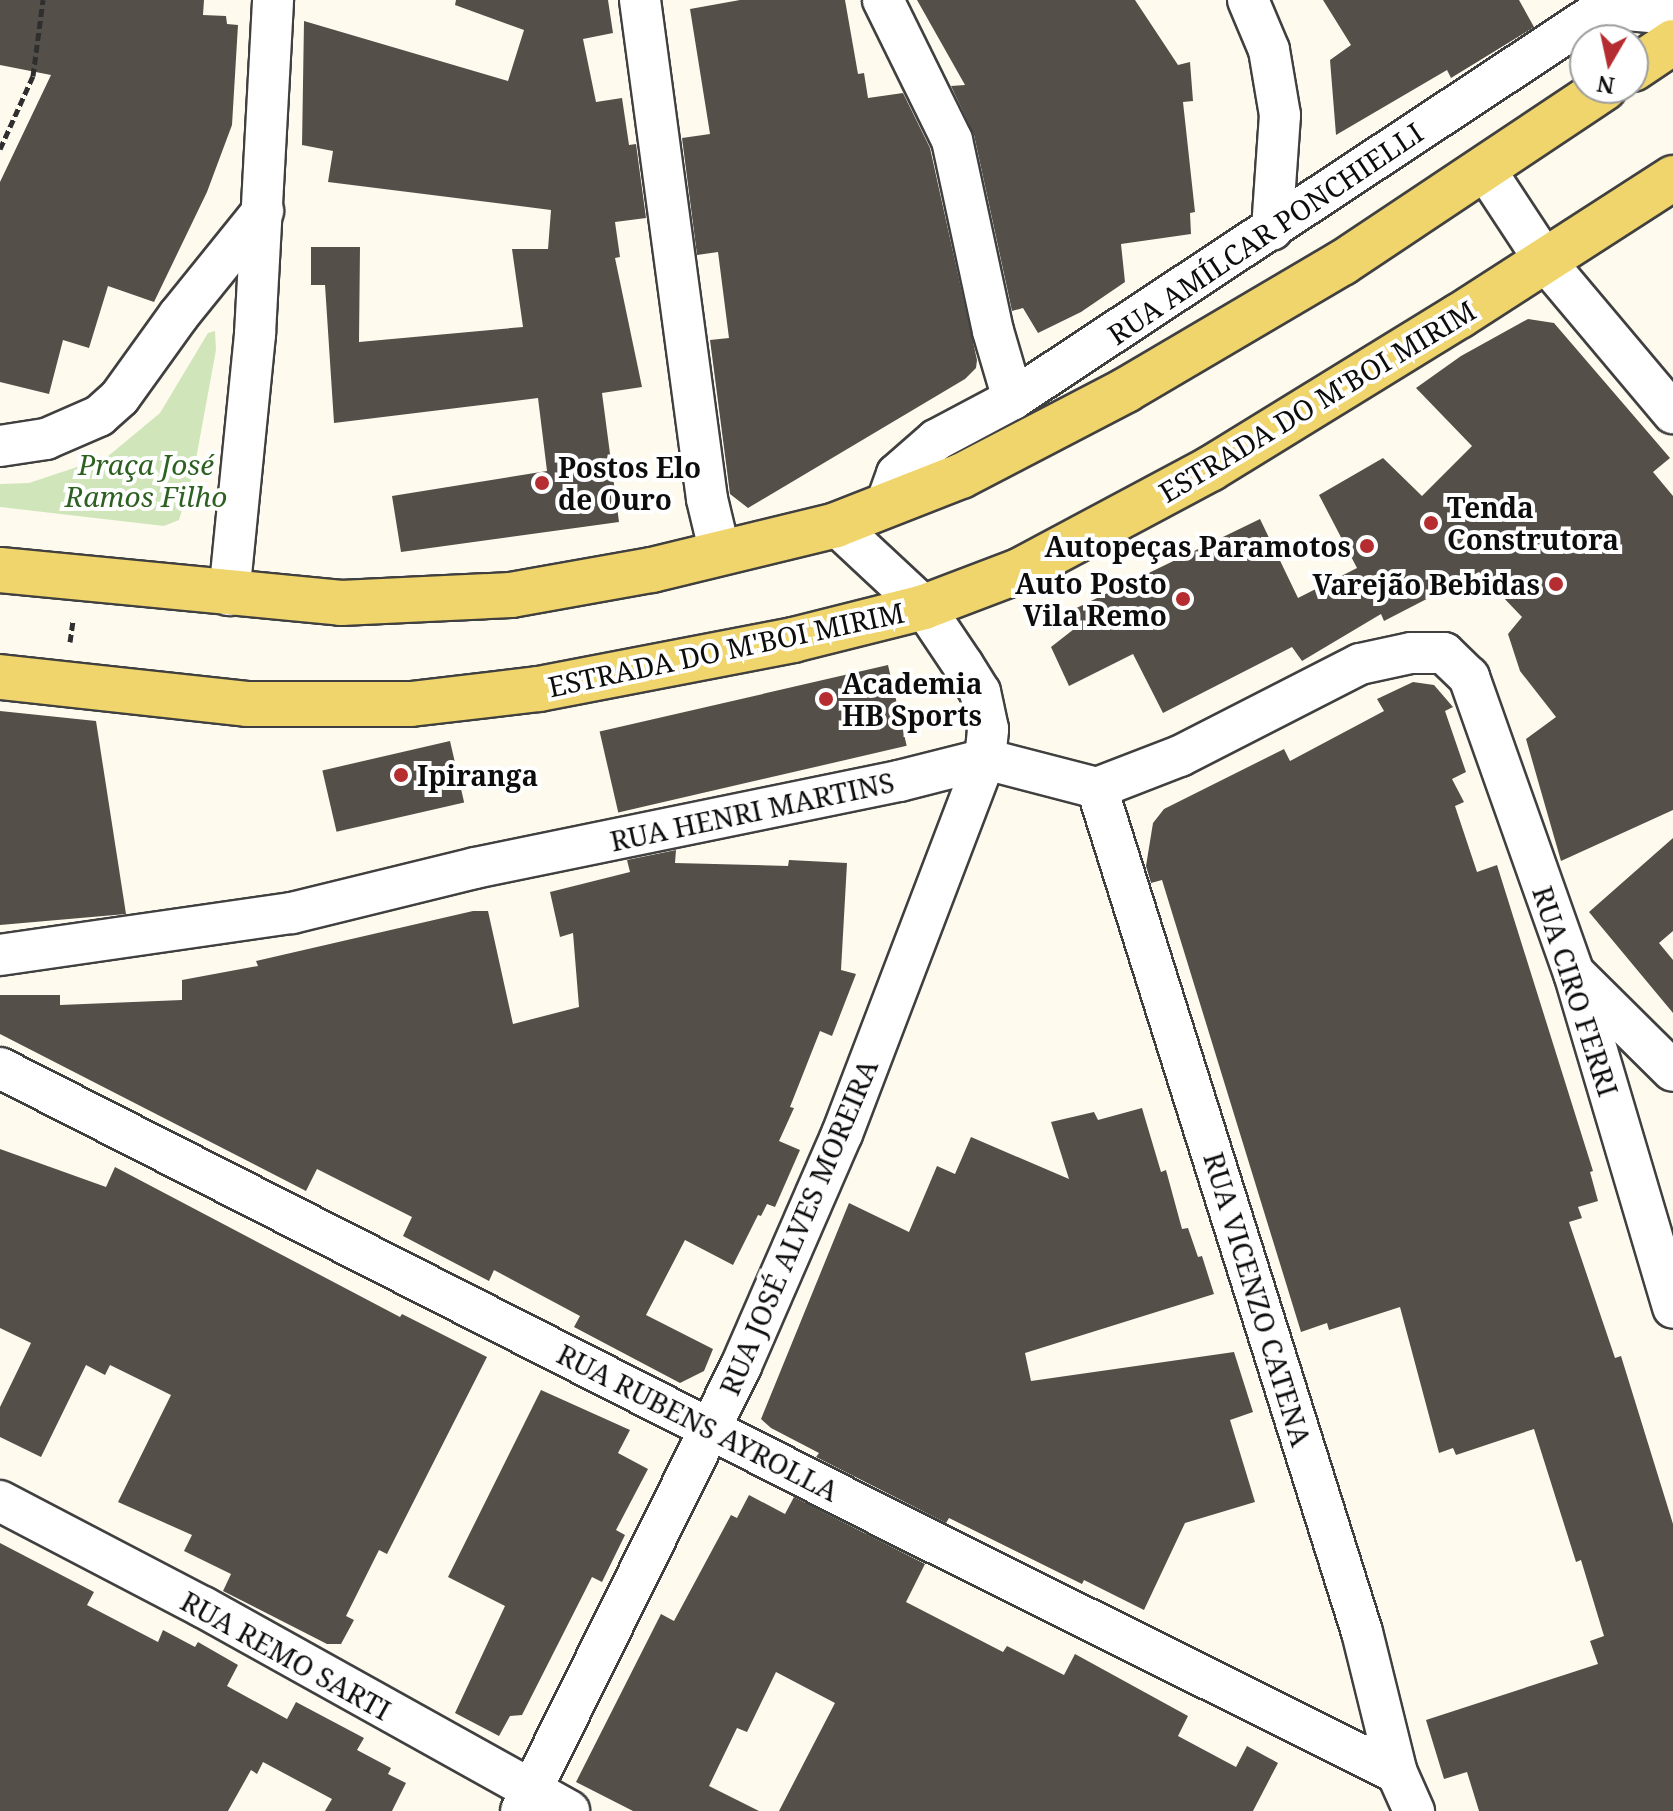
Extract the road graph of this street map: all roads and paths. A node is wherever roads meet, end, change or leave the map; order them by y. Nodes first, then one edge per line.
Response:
1 (43, 0) edge
2 (273, 0) edge
3 (640, 0) edge
4 (883, 0) edge
5 (1248, 0) edge
6 (1602, 4) edge
7 (1673, 14) edge
8 (1673, 42) edge
9 (1649, 58) edge
10 (1580, 104) edge
11 (0, 149) edge
12 (1484, 168) junction
13 (1673, 178) edge
14 (263, 211) junction
15 (1272, 230) junction
16 (1545, 261) junction
17 (1013, 399) junction
18 (1673, 413) edge
19 (0, 446) edge
20 (885, 507) junction
21 (836, 525) junction
22 (720, 553) junction
23 (0, 570) edge
24 (74, 579) junction
25 (229, 595) junction
26 (924, 607) junction
27 (0, 677) edge
28 (69, 687) junction
29 (985, 759) junction
30 (1097, 788) junction
31 (0, 955) edge
32 (1574, 973) junction
33 (0, 1068) edge
34 (1673, 1071) edge
35 (1673, 1308) edge
36 (711, 1427) junction
37 (0, 1501) edge
38 (1397, 1773) junction
39 (526, 1801) edge
40 (569, 1811) edge
41 (1414, 1811) edge

1 - 11 path
2 - 14 street
3 - 22 street
4 - 17 street
5 - 15 street
6 - 7 street, RUA AMÍLCAR PONCHIELLI
6 - 15 street, RUA AMÍLCAR PONCHIELLI
8 - 9 main road
10 - 12 main road
12 - 16 street
12 - 20 main road
13 - 16 main road, ESTRADA DO M'BOI MIRIM
14 - 19 street
14 - 25 street
15 - 17 street, RUA AMÍLCAR PONCHIELLI
16 - 18 street
16 - 26 main road, ESTRADA DO M'BOI MIRIM
17 - 20 street, RUA AMÍLCAR PONCHIELLI
20 - 21 main road
21 - 22 main road
21 - 26 street
22 - 25 main road
23 - 24 main road
24 - 25 main road
24 - 28 path
26 - 28 main road, ESTRADA DO M'BOI MIRIM
26 - 29 street
27 - 28 main road, ESTRADA DO M'BOI MIRIM
29 - 30 street, RUA HENRI MARTINS
29 - 31 street, RUA HENRI MARTINS
29 - 36 street, RUA JOSÉ ALVES MOREIRA
30 - 32 street, RUA CIRO FERRI
30 - 38 street, RUA VICENZO CATENA
32 - 34 street
32 - 35 street, RUA CIRO FERRI
33 - 36 street, RUA RUBENS AYROLLA
36 - 38 street, RUA RUBENS AYROLLA
36 - 39 street, RUA JOSÉ ALVES MOREIRA
37 - 39 street, RUA REMO SARTI
38 - 41 street, RUA VICENZO CATENA
39 - 40 street, RUA REMO SARTI

